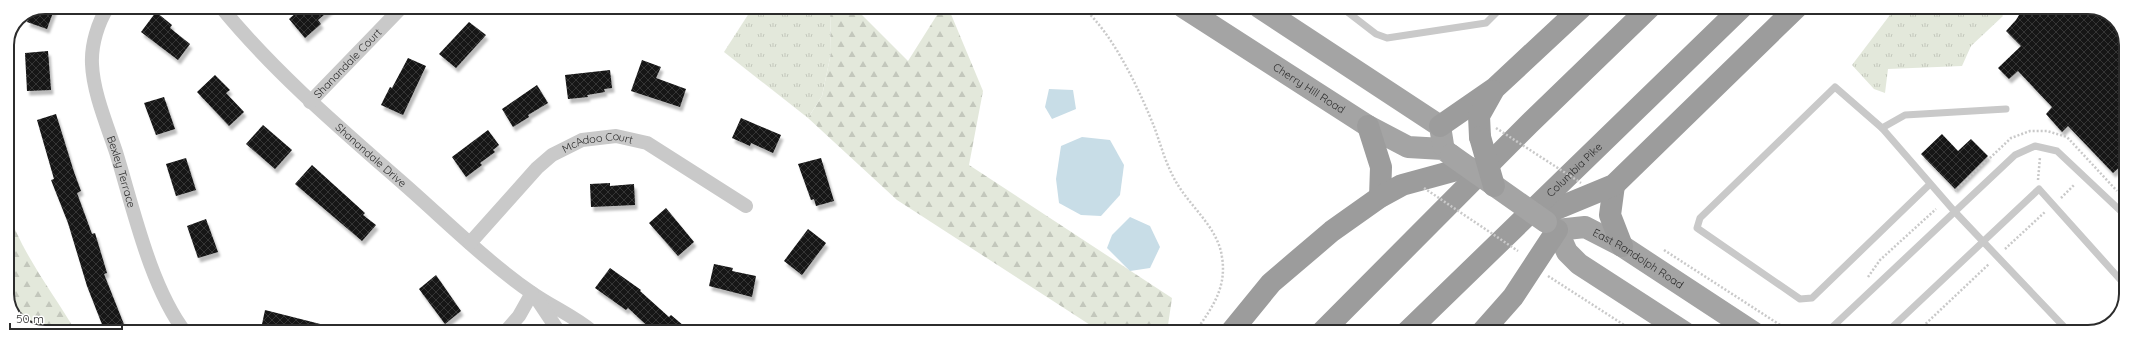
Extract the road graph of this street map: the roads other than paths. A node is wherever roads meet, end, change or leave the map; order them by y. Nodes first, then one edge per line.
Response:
1 (104, 14) edge
2 (227, 14) edge
3 (395, 14) edge
4 (1194, 14) edge
5 (1271, 14) edge
6 (1350, 14) edge
7 (1495, 14) edge
8 (1574, 14) edge
9 (1643, 14) edge
10 (1735, 14) edge
11 (1790, 14) edge
12 (1495, 88) junction
13 (310, 102) junction
14 (2006, 108) dead end
15 (1368, 126) junction
16 (1440, 126) junction
17 (1882, 128) junction
18 (1454, 157) junction
19 (1930, 184) junction
20 (1614, 185) junction
21 (1494, 186) junction
22 (1380, 197) junction
23 (746, 206) dead end
24 (2119, 209) edge
25 (1955, 212) junction
26 (1549, 219) junction
27 (1982, 241) junction
28 (470, 243) junction
29 (1622, 246) junction
30 (2119, 278) edge
31 (532, 293) junction
32 (180, 325) edge
33 (511, 325) edge
34 (553, 325) edge
35 (585, 325) edge
36 (1237, 325) edge
37 (1329, 325) edge
38 (1414, 325) edge
39 (1488, 325) edge
40 (1673, 325) edge
41 (1742, 325) edge
42 (1834, 325) edge
43 (1894, 325) edge
44 (2062, 325) edge

1 - 32 street, Bexley Terrace
2 - 13 street, Shanandale Drive
3 - 13 street, Shanandale Court
4 - 15 main road, Cherry Hill Road
5 - 16 main road
6 - 7 lane
8 - 12 highway
9 - 37 highway
10 - 38 highway, Columbia Pike
11 - 20 highway
12 - 16 highway
12 - 21 highway, bridge
13 - 28 street, Shanandale Drive
14 - 17 lane
15 - 18 main road, Cherry Hill Road
15 - 22 highway
16 - 18 main road
17 - 19 lane
17 - 19 lane
18 - 21 main road, bridge
18 - 22 highway
19 - 25 lane
20 - 26 highway
20 - 29 highway
21 - 26 main road, bridge
22 - 36 highway
23 - 28 street, McAdoo Court
24 - 25 lane
25 - 27 lane
25 - 42 lane
26 - 29 main road, East Randolph Road
26 - 39 highway
26 - 40 main road
27 - 30 lane
27 - 43 lane
27 - 44 lane
28 - 31 street, Shanandale Drive
29 - 41 main road, East Randolph Road
31 - 33 street
31 - 34 street, Shanandale Drive
31 - 35 street, Shanandale Drive

